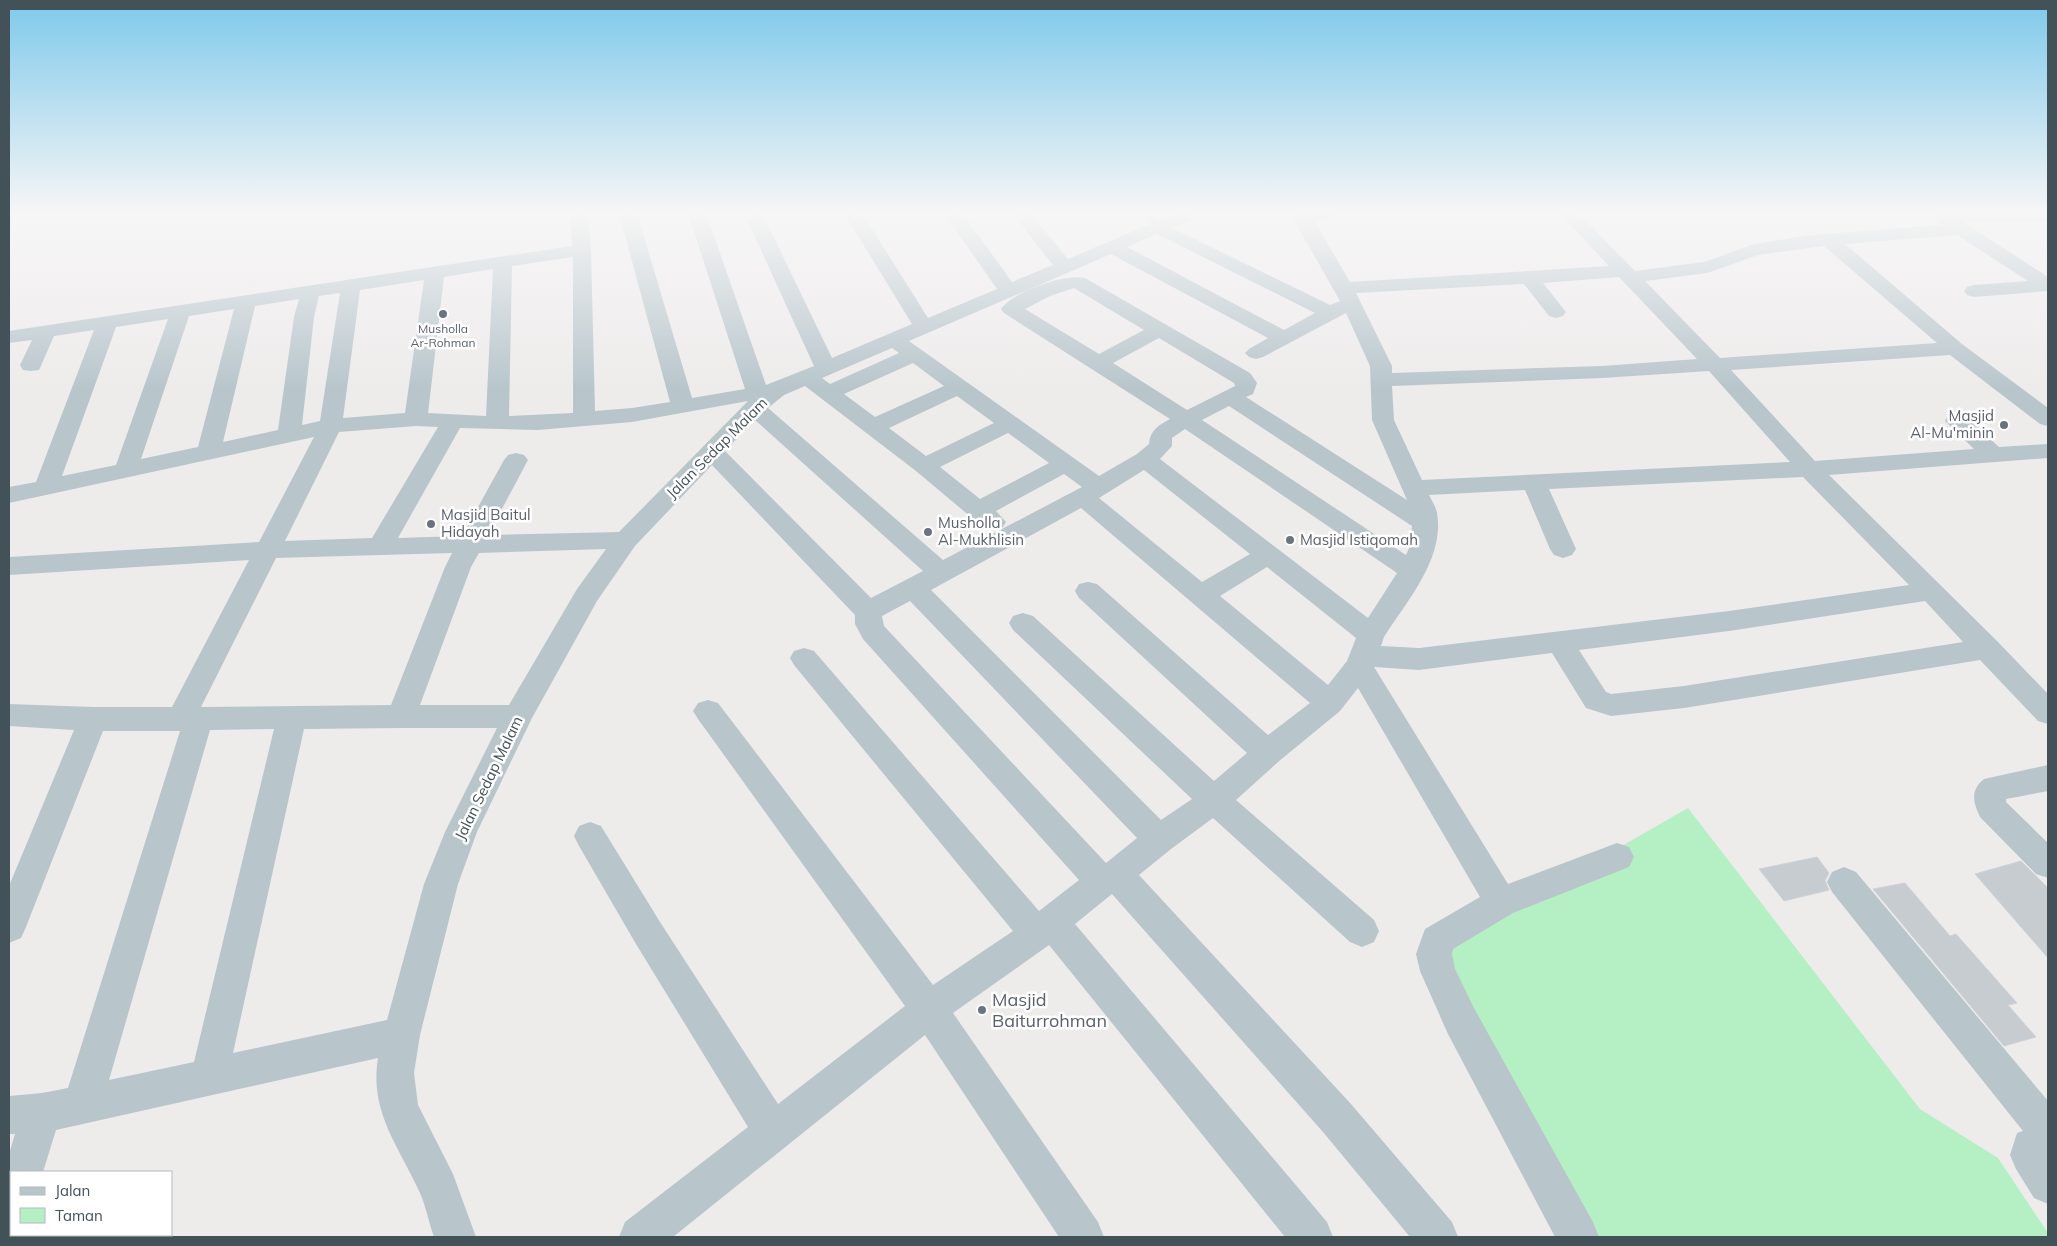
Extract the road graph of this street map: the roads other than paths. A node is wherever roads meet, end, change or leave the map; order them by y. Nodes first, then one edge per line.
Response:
1 (441, 271) edge
2 (503, 271) edge
3 (582, 271) edge
4 (644, 271) edge
5 (718, 271) edge
6 (776, 271) edge
7 (889, 271) edge
8 (1006, 271) edge
9 (1057, 271) edge
10 (1158, 271) edge
11 (1271, 271) edge
12 (1331, 271) edge
13 (1626, 271) edge
14 (1660, 271) edge
15 (1865, 271) edge
16 (2026, 271) edge
17 (435, 272) junction
18 (1629, 274) junction
19 (1529, 278) junction
20 (351, 284) junction
21 (2048, 285) edge
22 (311, 290) junction
23 (1023, 290) junction
24 (1974, 291) dead end
25 (246, 300) junction
26 (1341, 301) junction
27 (181, 310) junction
28 (1556, 312) dead end
29 (108, 321) junction
30 (924, 327) junction
31 (1159, 330) junction
32 (46, 331) junction
33 (9, 337) edge
34 (1284, 338) junction
35 (893, 339) junction
36 (1955, 348) junction
37 (1256, 352) dead end
38 (913, 355) junction
39 (1098, 364) junction
40 (1714, 364) junction
41 (31, 365) dead end
42 (817, 373) junction
43 (1381, 380) junction
44 (959, 387) junction
45 (827, 394) junction
46 (763, 397) junction
47 (1232, 398) junction
48 (683, 407) junction
49 (416, 419) junction
50 (584, 419) junction
51 (2048, 419) edge
52 (1188, 421) junction
53 (1956, 421) dead end
54 (452, 422) junction
55 (497, 423) junction
56 (1009, 424) junction
57 (331, 426) junction
58 (872, 427) junction
59 (289, 435) junction
60 (209, 451) junction
61 (712, 451) junction
62 (2048, 451) edge
63 (1995, 456) junction
64 (1145, 459) junction
65 (516, 460) dead end
66 (1064, 464) junction
67 (924, 466) junction
68 (126, 469) junction
69 (1810, 469) junction
70 (1533, 482) junction
71 (46, 486) junction
72 (1415, 488) junction
73 (1091, 493) junction
74 (9, 495) edge
75 (1425, 524) junction
76 (626, 540) junction
77 (470, 544) junction
78 (380, 547) junction
79 (1563, 548) dead end
80 (267, 550) junction
81 (1268, 555) junction
82 (9, 566) edge
83 (941, 572) junction
84 (1412, 572) junction
85 (913, 588) junction
86 (1088, 591) dead end
87 (1931, 591) junction
88 (1202, 594) junction
89 (868, 612) junction
90 (1023, 623) dead end
91 (1559, 641) junction
92 (1987, 648) junction
93 (1364, 653) junction
94 (804, 658) dead end
95 (1330, 703) junction
96 (708, 711) dead end
97 (2048, 713) edge
98 (9, 715) edge
99 (518, 716) junction
100 (401, 717) junction
101 (190, 718) junction
102 (292, 718) junction
103 (93, 720) junction
104 (1268, 753) junction
105 (2048, 778) edge
106 (1214, 800) junction
107 (590, 836) dead end
108 (1159, 839) junction
109 (1617, 857) dead end
110 (2048, 864) edge
111 (1109, 878) junction
112 (1844, 882) dead end
113 (1501, 902) junction
114 (9, 927) edge
115 (1045, 928) junction
116 (1362, 931) dead end
117 (929, 1008) junction
118 (402, 1035) junction
119 (209, 1077) junction
120 (82, 1105) junction
121 (25, 1114) edge
122 (773, 1131) junction
123 (2048, 1131) edge
124 (2048, 1140) edge
125 (23, 1171) edge
126 (2048, 1184) edge
127 (455, 1237) edge
128 (640, 1237) edge
129 (1083, 1237) edge
130 (1312, 1237) edge
131 (1437, 1237) edge
132 (1578, 1237) edge

1 - 17 street
2 - 55 street
3 - 50 street
4 - 48 street
5 - 46 street
6 - 42 street
7 - 30 street
8 - 23 street
9 - 23 street
10 - 34 street
11 - 26 street
12 - 26 street
13 - 18 street
14 - 18 street
15 - 36 street
16 - 21 street
17 - 20 street
17 - 49 street
18 - 19 street
18 - 40 street
19 - 26 street
19 - 28 street
20 - 22 street
20 - 57 street
21 - 24 street
22 - 25 street
22 - 59 street
23 - 30 street
23 - 31 street
23 - 39 street
25 - 27 street
25 - 60 street
26 - 34 street
26 - 43 street
27 - 29 street
27 - 68 street
29 - 32 street
29 - 71 street
30 - 35 street
31 - 39 street
31 - 47 street
32 - 33 street
32 - 41 street
34 - 37 street
35 - 38 street
35 - 42 street
36 - 40 street
36 - 51 street
38 - 44 street
38 - 45 street
39 - 52 street
40 - 43 street
40 - 69 street
42 - 45 street
42 - 46 street
43 - 72 street
44 - 56 street
44 - 58 street
45 - 58 street
46 - 48 street
46 - 61 street, Jalan Sedap Malam
46 - 83 street
47 - 52 street
47 - 75 street
48 - 50 street
49 - 54 street
49 - 57 street
50 - 55 street
52 - 64 street
52 - 84 street
53 - 63 street
54 - 55 street
54 - 78 street
56 - 66 street
56 - 67 street
57 - 59 street
57 - 80 street
58 - 67 street
59 - 60 street
60 - 68 street
61 - 76 street, Jalan Sedap Malam
61 - 89 street
62 - 63 street
63 - 69 street
64 - 73 street
64 - 81 street
65 - 77 street
66 - 67 street
66 - 73 street
68 - 71 street
69 - 70 street
69 - 87 street
70 - 72 street
70 - 79 street
71 - 74 street
72 - 75 street
73 - 83 street
73 - 88 street
75 - 84 street
76 - 77 street
76 - 99 street, Jalan Sedap Malam
77 - 78 street
77 - 100 street
78 - 80 street
80 - 82 street
80 - 101 street
81 - 88 street
81 - 93 street
83 - 85 street
84 - 93 street
85 - 89 street
85 - 108 street
86 - 104 street
87 - 91 street
87 - 92 street
88 - 95 street
89 - 111 street
90 - 106 street
91 - 92 street
91 - 93 street
92 - 97 street
93 - 95 street
93 - 113 street
94 - 115 street
95 - 104 street
96 - 117 street
98 - 103 street
99 - 100 street
99 - 118 street, Jalan Sedap Malam
100 - 102 street
101 - 102 street
101 - 103 street
101 - 120 street
102 - 119 street
103 - 114 street
104 - 106 street
105 - 110 street
106 - 108 street
106 - 116 street
107 - 122 street
108 - 111 street
109 - 113 street
111 - 115 street
111 - 131 street
112 - 123 street
113 - 132 street
115 - 117 street
115 - 130 street
117 - 122 street
117 - 129 street
118 - 119 street
118 - 127 street, Jalan Sedap Malam
119 - 120 street
120 - 121 street
121 - 125 street
122 - 128 street
124 - 126 street

